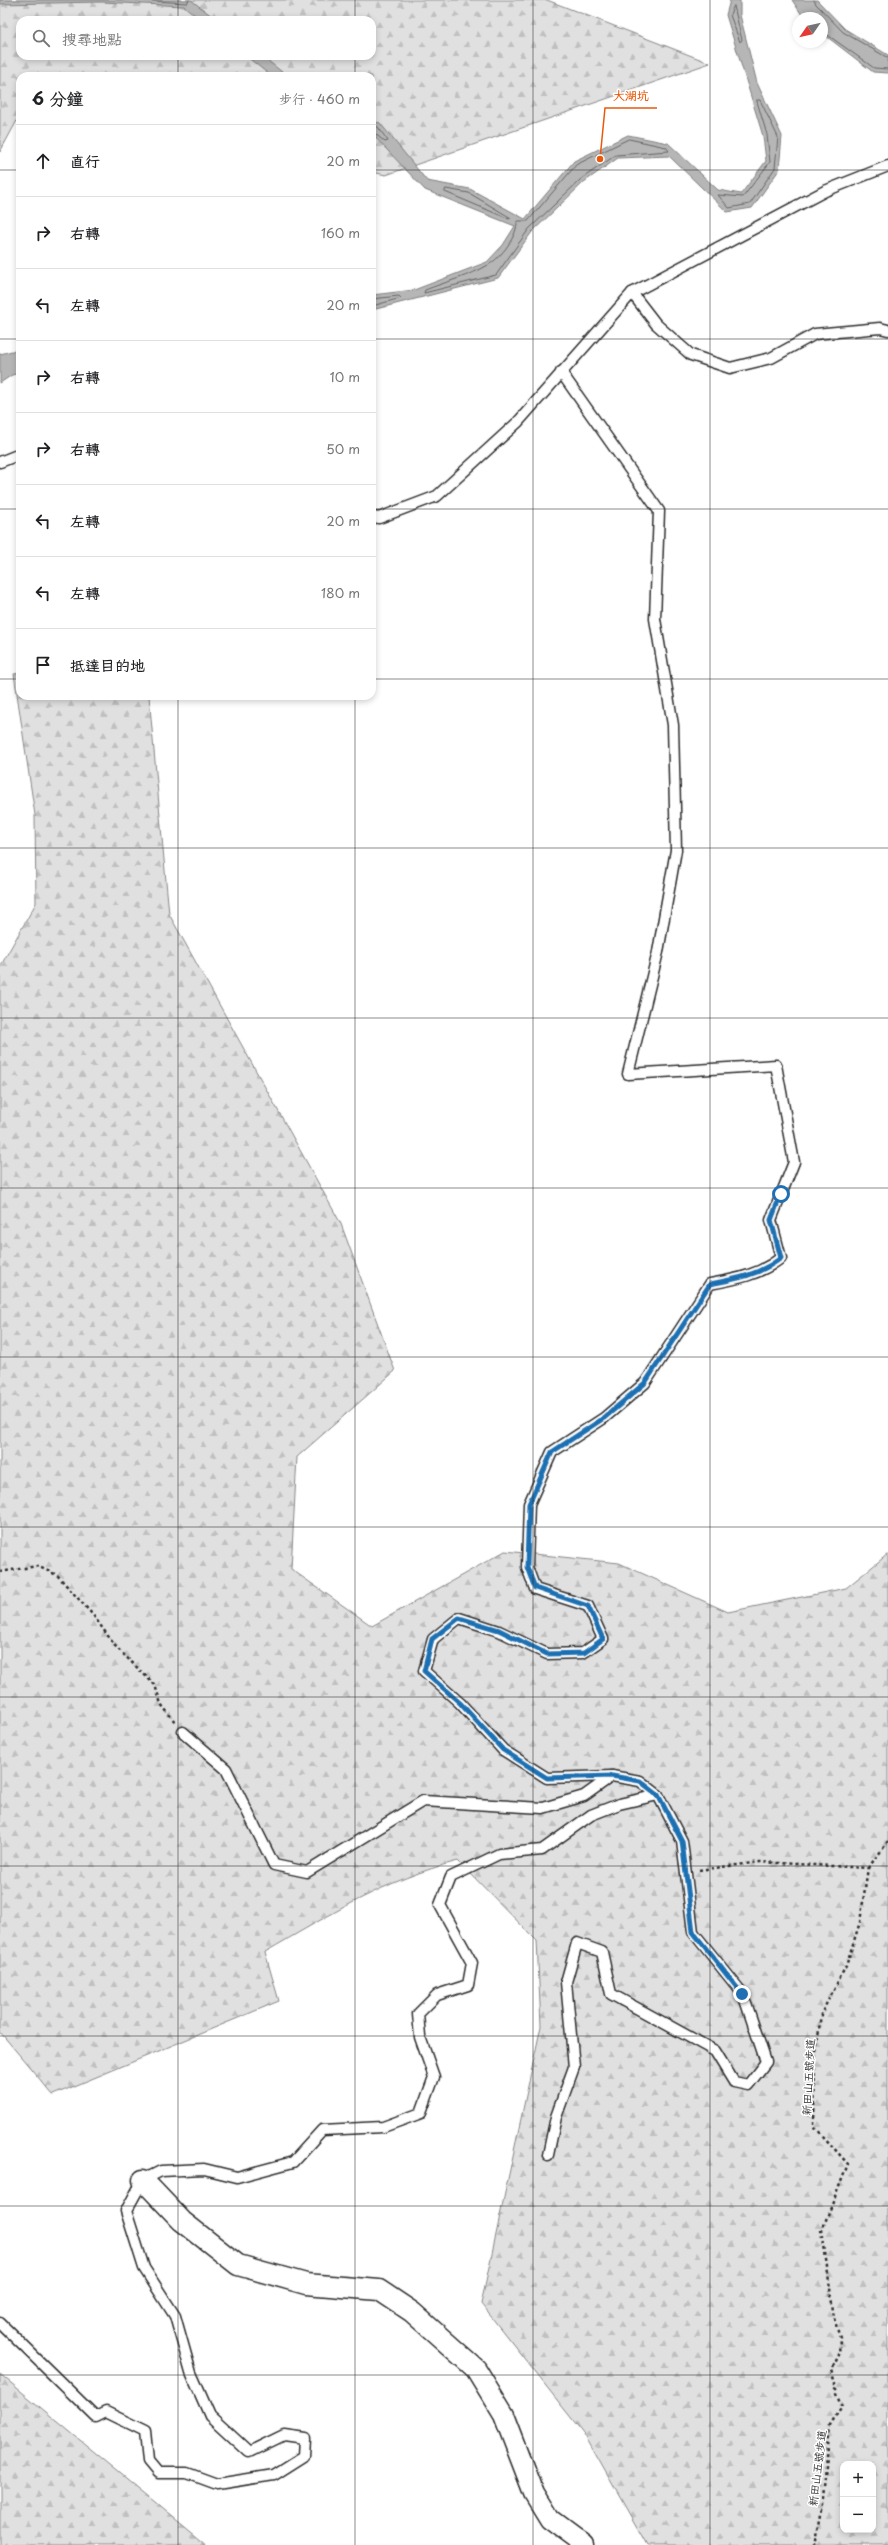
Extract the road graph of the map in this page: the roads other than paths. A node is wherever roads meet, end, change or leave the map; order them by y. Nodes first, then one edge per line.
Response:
1 (888, 166) edge
2 (632, 293) junction
3 (888, 330) edge
4 (561, 372) junction
5 (16, 456) edge
6 (0, 462) edge
7 (376, 518) edge
8 (183, 1732) road end
9 (612, 1776) junction
10 (658, 1795) junction
11 (548, 2155) dead end
12 (144, 2180) junction
13 (0, 2323) edge
14 (585, 2545) edge

1 - 2 lane
2 - 3 lane
2 - 4 lane
4 - 7 lane
4 - 9 lane
5 - 6 lane
8 - 9 lane
9 - 10 lane
10 - 11 lane
10 - 12 lane
12 - 13 lane
12 - 14 street

